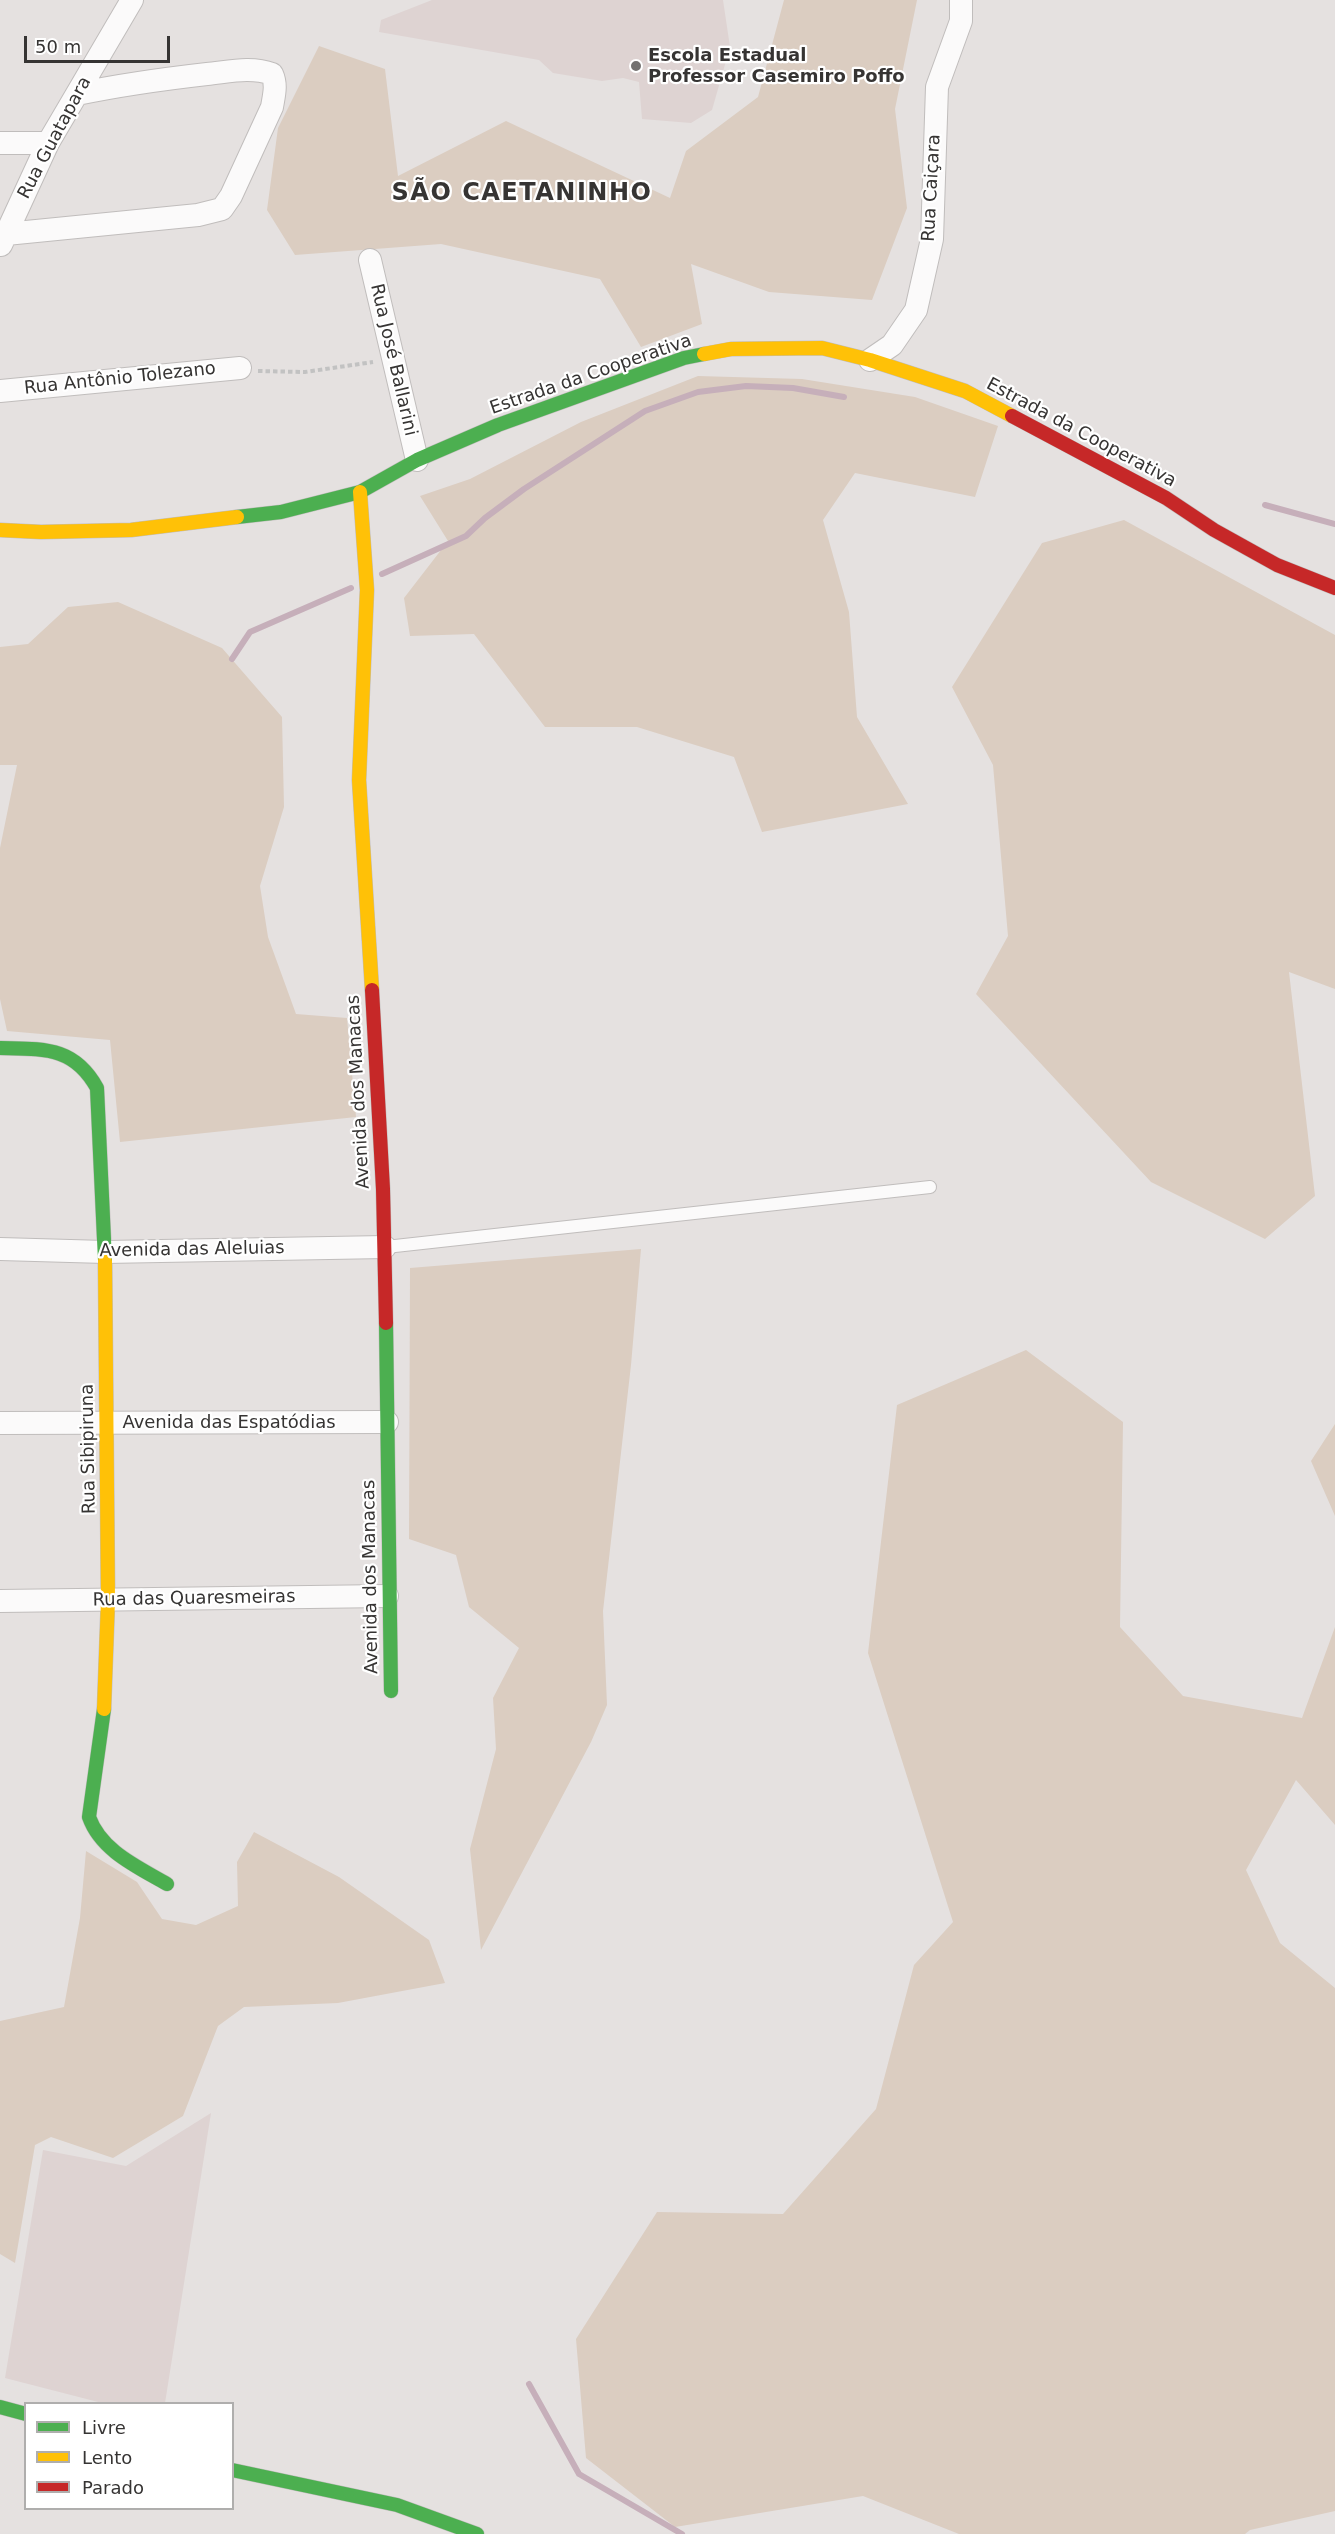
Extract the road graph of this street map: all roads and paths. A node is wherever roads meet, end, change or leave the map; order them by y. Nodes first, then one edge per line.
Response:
1 (132, 0) edge
2 (961, 0) edge
3 (77, 94) junction
4 (0, 143) edge
5 (48, 143) junction
6 (3, 240) edge
7 (370, 260) dead end
8 (393, 359) junction
9 (870, 360) junction
10 (240, 368) joint
11 (0, 391) edge
12 (417, 460) junction
13 (360, 492) junction
14 (0, 530) edge
15 (1335, 588) edge
16 (0, 1048) edge
17 (930, 1187) dead end
18 (385, 1247) junction
19 (0, 1249) edge
20 (105, 1251) junction
21 (107, 1422) junction
22 (387, 1422) junction
23 (0, 1423) edge
24 (387, 1596) junction
25 (108, 1600) junction
26 (0, 1601) edge
27 (391, 1691) dead end
28 (167, 1884) dead end
29 (0, 2407) edge
30 (24, 2413) edge
31 (234, 2470) edge
32 (477, 2534) edge

1 - 3 street, Rua Guatapara
2 - 9 street, Rua Caiçara
3 - 5 street, Rua Guatapara
3 - 6 street
4 - 5 street
5 - 6 street, Rua Guatapara
7 - 8 street, Rua José Ballarini
8 - 10 path
8 - 12 street, Rua José Ballarini
9 - 12 street, Estrada da Cooperativa
9 - 15 street, Estrada da Cooperativa
10 - 11 street, Rua Antônio Tolezano
12 - 13 street, Estrada da Cooperativa
13 - 14 street, Estrada da Cooperativa
13 - 18 street, Avenida dos Manacas
16 - 20 street, Rua Sibipiruna
17 - 18 lane
18 - 20 street, Avenida das Aleluias
18 - 22 street, Avenida dos Manacas
19 - 20 street, Avenida das Aleluias
20 - 21 street, Rua Sibipiruna
21 - 22 street, Avenida das Espatódias
21 - 23 street, Avenida das Espatódias
21 - 25 street, Rua Sibipiruna
22 - 24 street, Avenida dos Manacas
24 - 25 street, Rua das Quaresmeiras
24 - 27 street, Avenida dos Manacas
25 - 26 street, Rua das Quaresmeiras
25 - 28 street, Rua Sibipiruna
29 - 30 street
31 - 32 street

